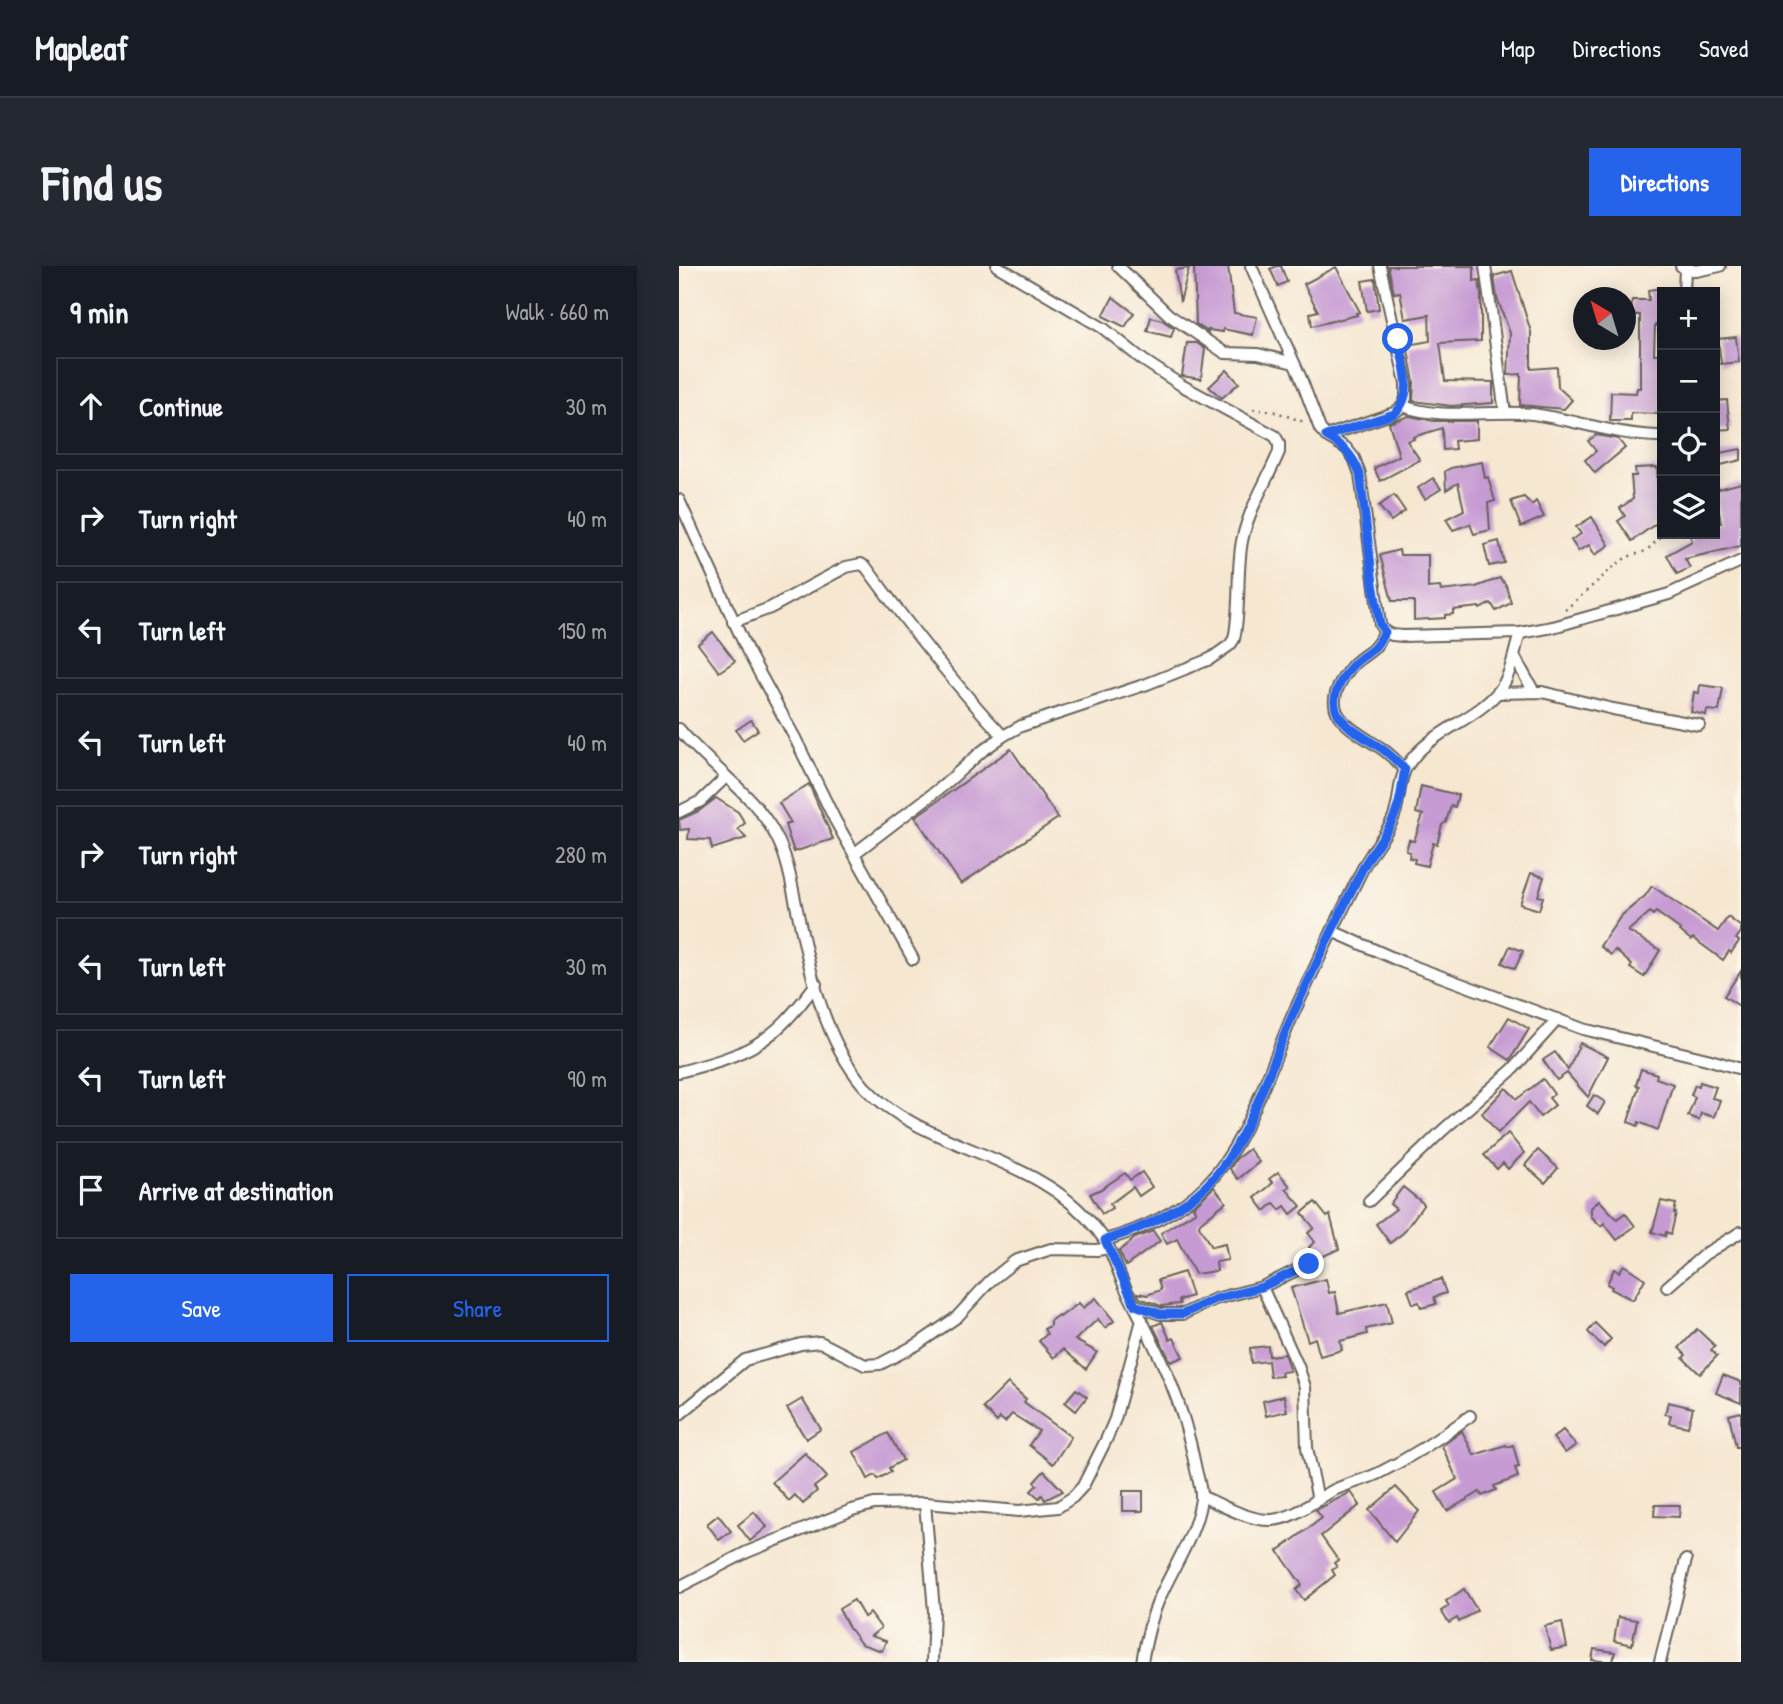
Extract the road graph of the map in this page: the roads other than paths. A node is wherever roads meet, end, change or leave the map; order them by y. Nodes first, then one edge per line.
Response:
1 (996, 266) edge
2 (1118, 266) edge
3 (1251, 266) edge
4 (1380, 266) edge
5 (1485, 266) edge
6 (1720, 266) edge
7 (1683, 268) edge
8 (1684, 287) edge
9 (1294, 363) junction
10 (1403, 406) junction
11 (1505, 412) junction
12 (1323, 433) junction
13 (1657, 436) edge
14 (679, 500) edge
15 (682, 517) edge
16 (1741, 561) edge
17 (733, 622) junction
18 (1385, 632) junction
19 (1520, 633) junction
20 (1514, 656) junction
21 (1534, 692) junction
22 (1498, 693) junction
23 (1699, 725) dead end
24 (679, 729) edge
25 (1003, 736) junction
26 (1405, 769) junction
27 (726, 777) junction
28 (679, 813) edge
29 (855, 853) junction
30 (1332, 931) junction
31 (913, 959) dead end
32 (815, 984) junction
33 (1558, 1019) junction
34 (1741, 1069) edge
35 (679, 1072) edge
36 (1369, 1202) dead end
37 (1741, 1232) edge
38 (1107, 1244) junction
39 (1309, 1264) dead end
40 (1262, 1287) junction
41 (1667, 1287) dead end
42 (1135, 1305) junction
43 (1142, 1320) junction
44 (679, 1415) edge
45 (1470, 1416) dead end
46 (1201, 1496) junction
47 (1318, 1500) junction
48 (925, 1503) junction
49 (1686, 1560) dead end
50 (680, 1586) edge
51 (932, 1662) edge
52 (1142, 1662) edge
53 (1660, 1662) edge

1 - 25 street
2 - 9 street
3 - 9 street
4 - 10 street
5 - 11 street
6 - 7 street
7 - 8 street
9 - 12 street
10 - 11 street
10 - 12 street
11 - 13 street
12 - 18 street
14 - 15 street
15 - 17 street
16 - 19 street
17 - 25 street
17 - 29 street
18 - 19 street
18 - 26 street
19 - 20 street
20 - 21 street
20 - 22 street
21 - 22 street
21 - 23 street
22 - 26 street
24 - 27 street
25 - 29 street
26 - 30 street
27 - 28 street
27 - 32 street
29 - 31 street
30 - 33 street
30 - 38 street
32 - 35 street
32 - 38 street
33 - 34 street
33 - 36 street
37 - 41 street
38 - 42 street
38 - 44 street
39 - 40 street
40 - 42 street
40 - 47 street
42 - 43 street
43 - 46 street
43 - 48 street
45 - 47 street
46 - 47 street
46 - 52 street
48 - 50 street
48 - 51 street
49 - 53 street

